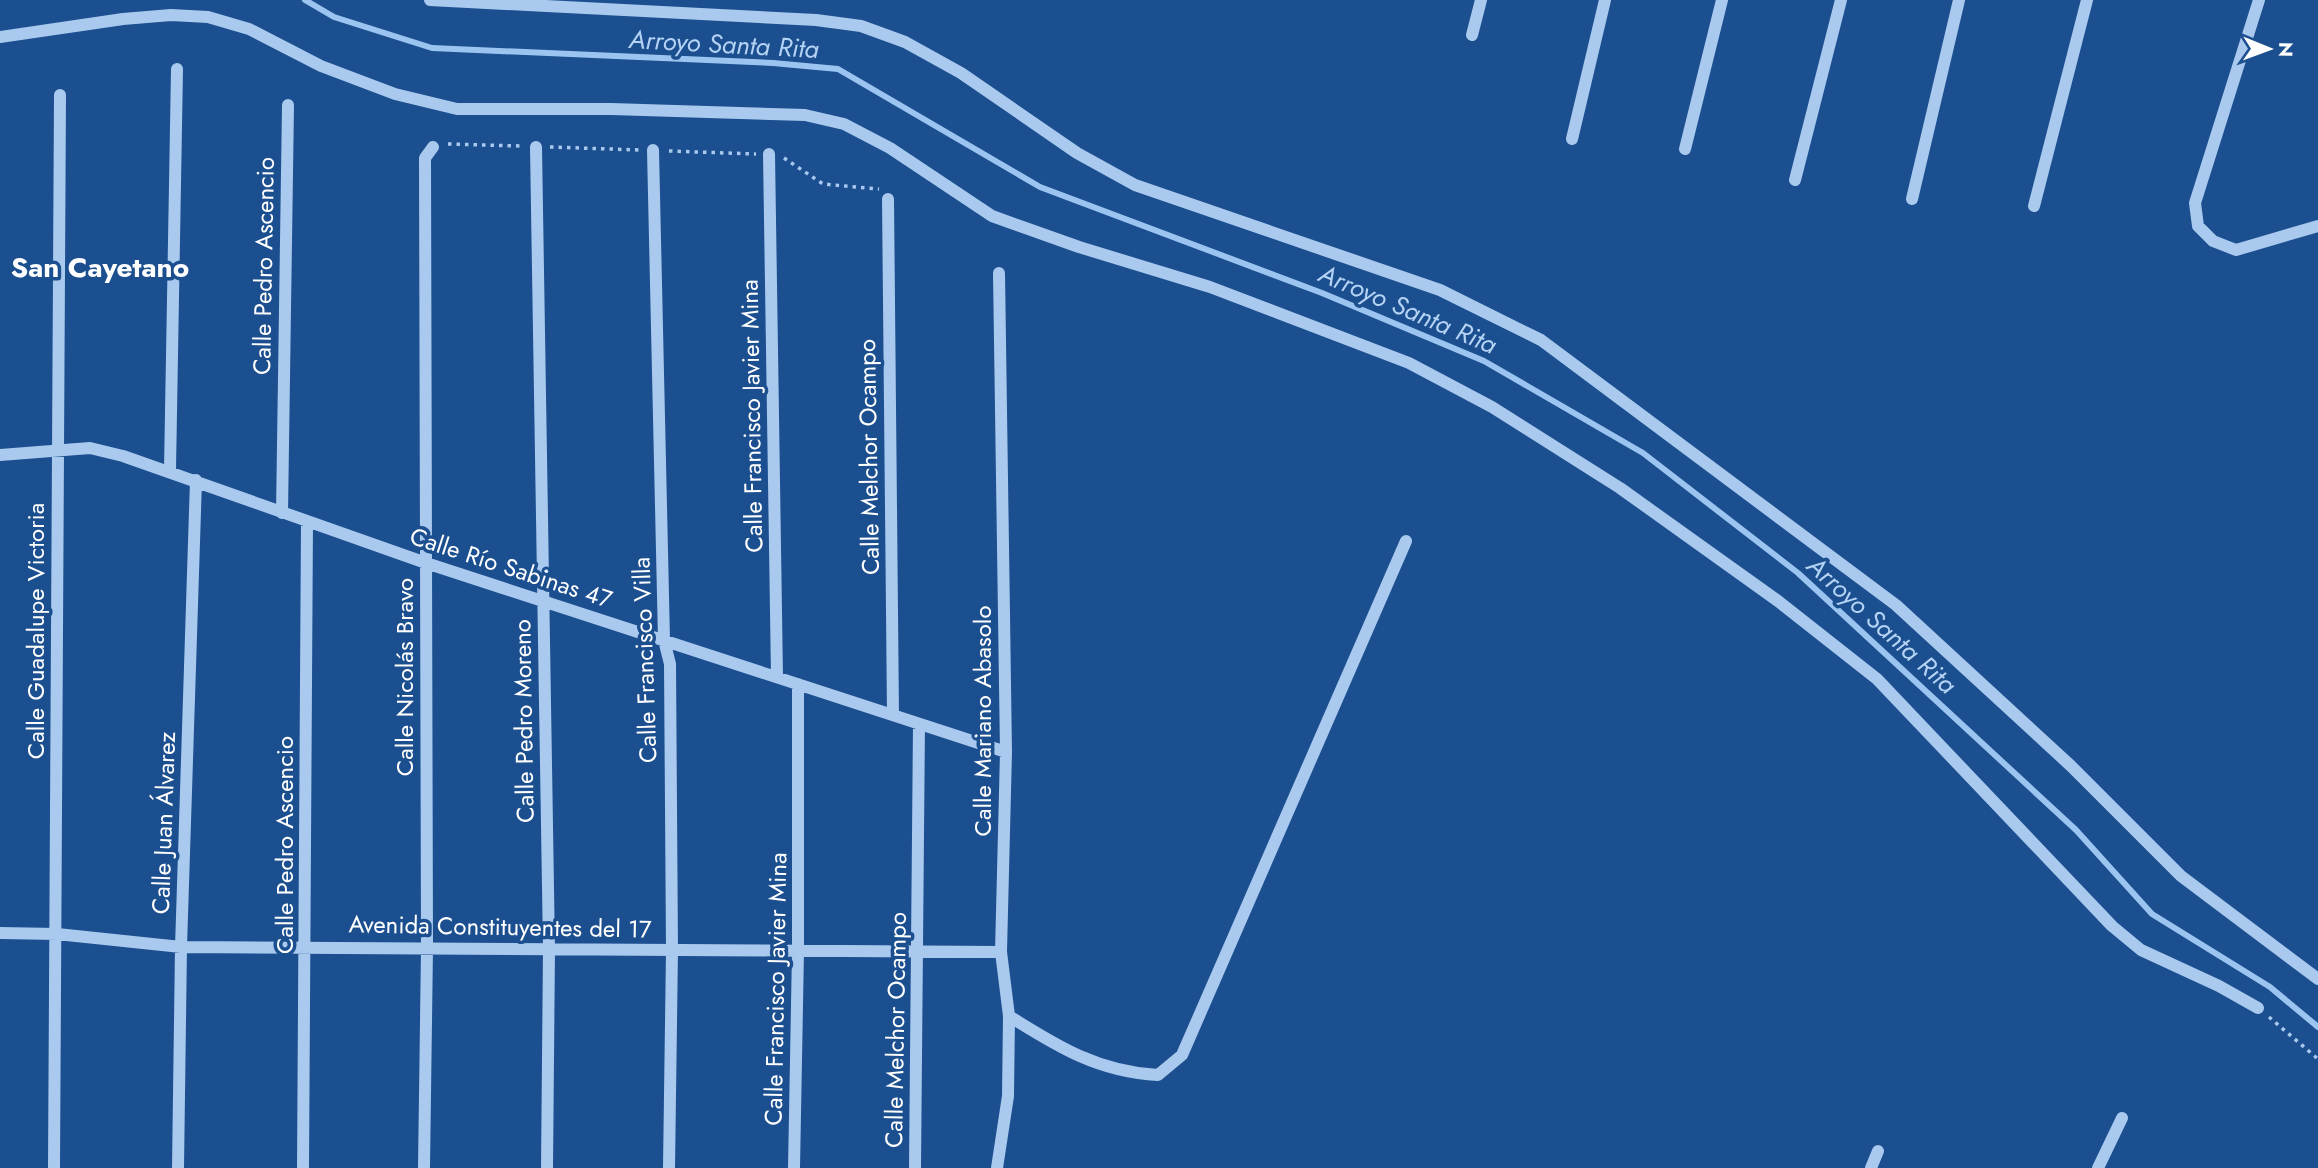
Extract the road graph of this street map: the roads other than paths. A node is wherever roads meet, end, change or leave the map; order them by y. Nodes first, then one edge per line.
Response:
1 (430, 0) edge
2 (1481, 0) edge
3 (1605, 0) edge
4 (1723, 0) edge
5 (1841, 0) edge
6 (1959, 0) edge
7 (2087, 0) edge
8 (2259, 0) edge
9 (1472, 35) dead end
10 (0, 37) edge
11 (177, 69) dead end
12 (60, 95) dead end
13 (288, 105) dead end
14 (1572, 139) dead end
15 (433, 147) dead end
16 (536, 147) dead end
17 (1685, 149) dead end
18 (653, 150) dead end
19 (769, 154) dead end
20 (1795, 180) dead end
21 (1912, 199) dead end
22 (888, 200) dead end
23 (2034, 206) dead end
24 (2318, 226) edge
25 (999, 273) dead end
26 (57, 449) junction
27 (0, 455) edge
28 (170, 470) junction
29 (196, 480) junction
30 (282, 513) junction
31 (307, 521) junction
32 (1406, 541) dead end
33 (426, 564) junction
34 (542, 601) junction
35 (664, 640) junction
36 (777, 677) junction
37 (798, 684) junction
38 (893, 715) junction
39 (919, 724) junction
40 (1006, 751) junction
41 (0, 933) edge
42 (57, 934) junction
43 (306, 946) junction
44 (181, 947) junction
45 (427, 948) junction
46 (549, 949) junction
47 (673, 950) junction
48 (798, 951) junction
49 (918, 951) junction
50 (1001, 952) junction
51 (2318, 979) edge
52 (2258, 1008) road end
53 (1009, 1016) junction
54 (2122, 1118) dead end
55 (1878, 1151) dead end
56 (54, 1168) edge
57 (178, 1168) edge
58 (303, 1168) edge
59 (424, 1168) edge
60 (547, 1168) edge
61 (669, 1168) edge
62 (794, 1168) edge
63 (915, 1168) edge
64 (997, 1168) edge
65 (1871, 1168) edge
66 (2098, 1168) edge

1 - 51 street
2 - 9 street
3 - 14 street
4 - 17 street
5 - 20 street
6 - 21 street
7 - 23 street
8 - 24 street
10 - 52 street
11 - 28 street
12 - 26 street, Calle Guadalupe Victoria
13 - 30 street, Calle Pedro Ascencio
15 - 33 street, Calle Nicolás Bravo
16 - 34 street, Calle Pedro Moreno
18 - 35 street, Calle Francisco Villa
19 - 36 street, Calle Francisco Javier Mina
22 - 38 street, Calle Melchor Ocampo
25 - 40 street, Calle Mariano Abasolo
26 - 27 street, Calle Río Sabinas 47
26 - 28 street, Calle Río Sabinas 47
26 - 42 street, Calle Guadalupe Victoria
28 - 29 street, Calle Río Sabinas 47
29 - 30 street, Calle Río Sabinas 47
29 - 44 street, Calle Juan Álvarez
30 - 31 street, Calle Río Sabinas 47
31 - 33 street, Calle Río Sabinas 47
31 - 43 street, Calle Pedro Ascencio
32 - 53 street
33 - 34 street, Calle Río Sabinas 47
33 - 45 street, Calle Nicolás Bravo
34 - 35 street, Calle Río Sabinas 47
34 - 46 street, Calle Pedro Moreno
35 - 36 street, Calle Río Sabinas 47
35 - 47 street, Calle Francisco Villa
36 - 37 street, Calle Río Sabinas 47
37 - 38 street, Calle Río Sabinas 47
37 - 48 street, Calle Francisco Javier Mina
38 - 39 street, Calle Río Sabinas 47
39 - 40 street, Calle Río Sabinas 47
39 - 49 street, Calle Melchor Ocampo
40 - 50 street, Calle Mariano Abasolo
41 - 42 street, Avenida Constituyentes del 17
42 - 44 street, Avenida Constituyentes del 17
42 - 56 street, Calle Guadalupe Victoria
43 - 44 street, Avenida Constituyentes del 17
43 - 45 street, Avenida Constituyentes del 17
43 - 58 street, Calle Pedro Ascencio
44 - 57 street, Calle Juan Álvarez
45 - 46 street, Avenida Constituyentes del 17
45 - 59 street, Calle Nicolás Bravo
46 - 47 street, Avenida Constituyentes del 17
46 - 60 street, Calle Pedro Moreno
47 - 48 street, Avenida Constituyentes del 17
47 - 61 street, Calle Francisco Villa
48 - 49 street, Avenida Constituyentes del 17
48 - 62 street, Calle Francisco Javier Mina
49 - 50 street, Avenida Constituyentes del 17
49 - 63 street, Calle Melchor Ocampo
50 - 53 street, Calle Mariano Abasolo
53 - 64 street, Calle Mariano Abasolo
54 - 66 street
55 - 65 street

